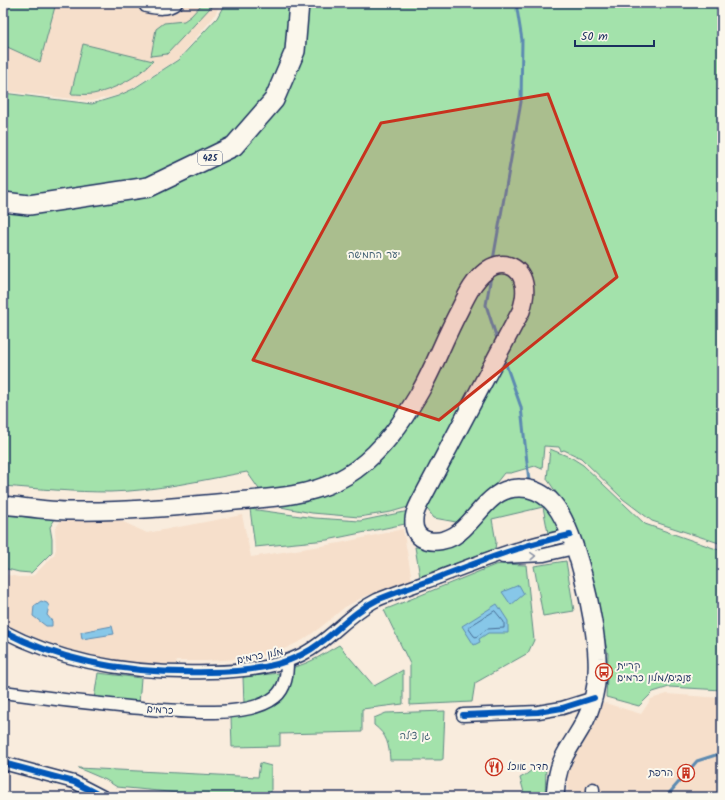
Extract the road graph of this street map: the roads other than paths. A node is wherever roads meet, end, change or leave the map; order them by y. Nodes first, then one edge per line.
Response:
1 (176, 3) edge
2 (299, 3) edge
3 (146, 6) dead end
4 (3, 202) edge
5 (3, 505) edge
6 (572, 542) junction
7 (3, 631) edge
8 (287, 661) junction
9 (3, 692) edge
10 (594, 698) junction
11 (463, 715) dead end
12 (3, 763) edge
13 (103, 797) edge
14 (555, 797) edge

1 - 3 street
2 - 4 main road, 425
5 - 6 main road
6 - 8 street, מלון כרמים
6 - 10 main road
7 - 8 street, מלון כרמים
8 - 9 street, כרמים
10 - 11 street
10 - 14 main road
12 - 13 street

